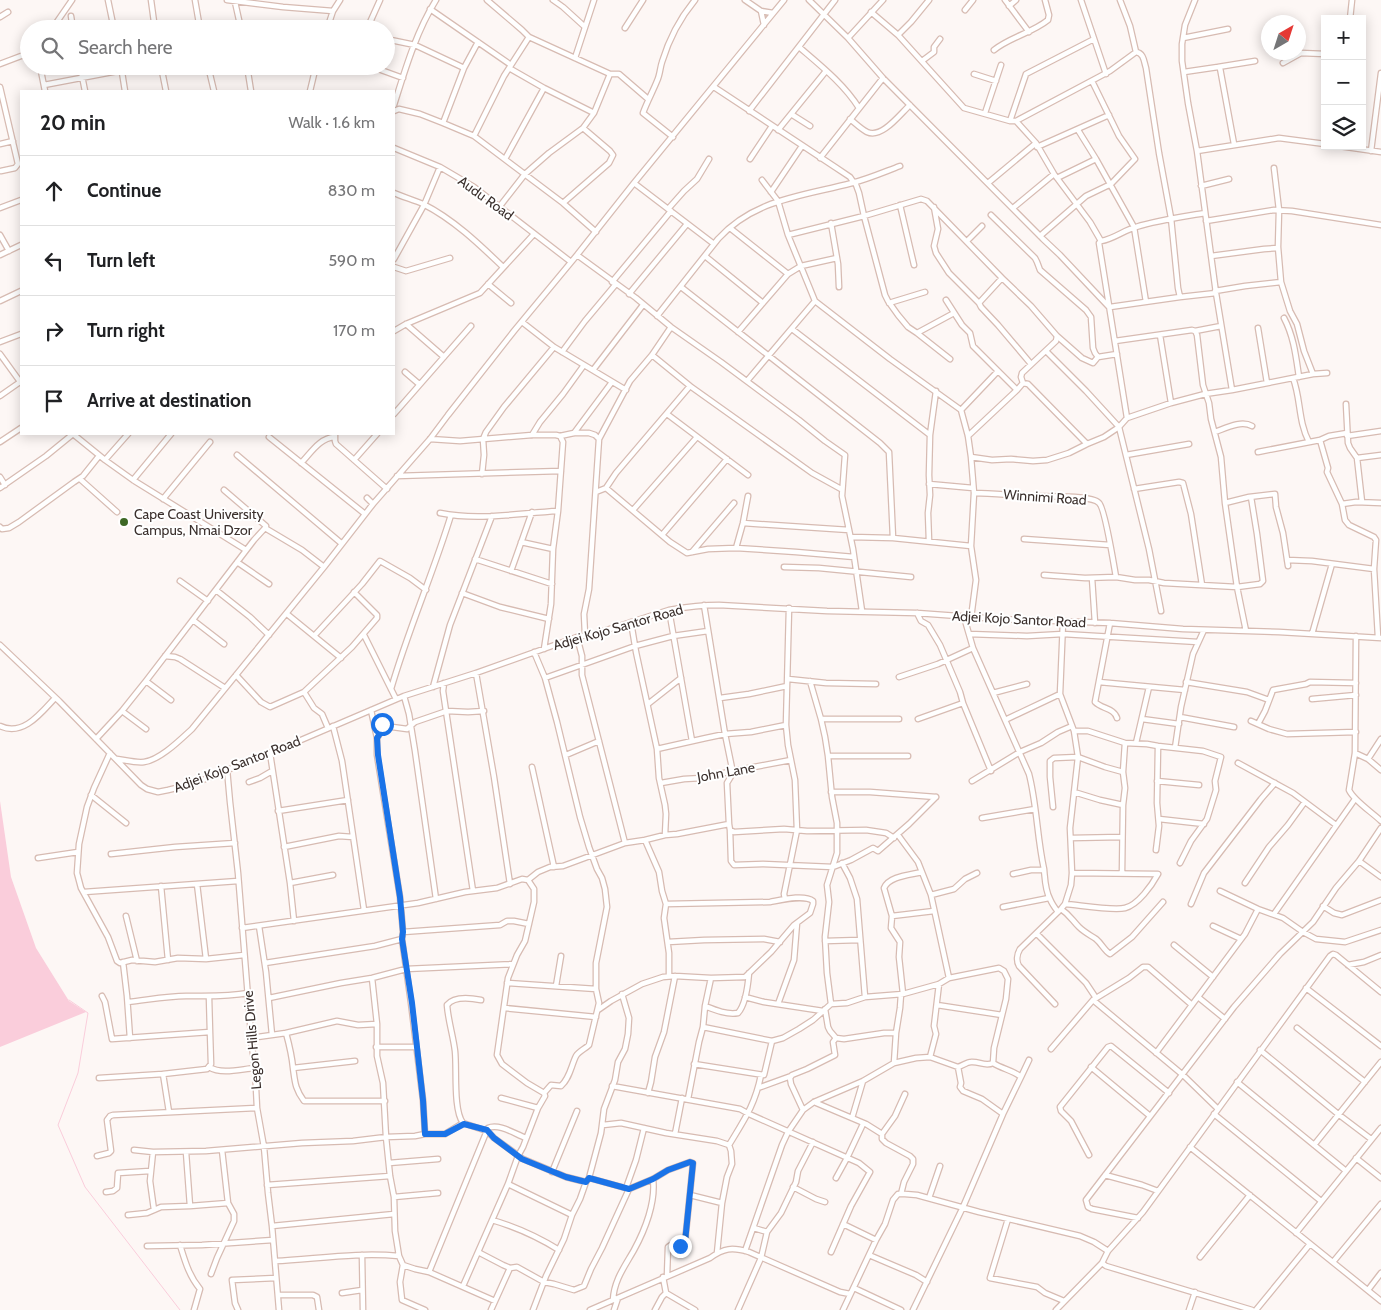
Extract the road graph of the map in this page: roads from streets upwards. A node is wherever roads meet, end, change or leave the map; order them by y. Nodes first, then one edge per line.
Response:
1 (72, 0) edge
2 (108, 0) edge
3 (150, 0) edge
4 (195, 0) edge
5 (227, 0) edge
6 (340, 0) edge
7 (380, 0) edge
8 (436, 0) edge
9 (487, 0) edge
10 (553, 0) edge
11 (594, 0) edge
12 (643, 0) edge
13 (695, 0) edge
14 (745, 0) edge
15 (784, 0) edge
16 (809, 0) edge
17 (835, 0) edge
18 (883, 0) edge
19 (929, 0) edge
20 (973, 0) edge
21 (1005, 0) edge
22 (1016, 0) edge
23 (1045, 0) edge
24 (1081, 0) edge
25 (1120, 0) edge
26 (1195, 0) edge
27 (1352, 0) edge
28 (235, 2) junction
29 (1009, 6) junction
30 (430, 9) junction
31 (966, 10) dead end
32 (761, 11) junction
33 (8, 12) dead end
34 (333, 12) junction
35 (871, 12) junction
36 (773, 13) junction
37 (824, 14) junction
38 (1350, 15) edge
39 (70, 16) dead end
40 (0, 17) edge
41 (58, 20) edge
42 (71, 20) edge
43 (112, 20) edge
44 (153, 20) edge
45 (198, 20) edge
46 (239, 20) edge
47 (330, 20) edge
48 (371, 20) edge
49 (764, 25) junction
50 (585, 27) junction
51 (625, 28) dead end
52 (1228, 30) dead end
53 (1029, 32) junction
54 (898, 35) junction
55 (529, 37) junction
56 (848, 38) junction
57 (1094, 38) junction
58 (1182, 38) junction
59 (940, 39) dead end
60 (395, 42) edge
61 (478, 42) junction
62 (414, 45) junction
63 (799, 46) junction
64 (994, 50) dead end
65 (1136, 52) junction
66 (1321, 54) edge
67 (20, 57) edge
68 (575, 58) junction
69 (922, 60) junction
70 (1255, 61) dead end
71 (1283, 63) dead end
72 (0, 64) edge
73 (1001, 64) dead end
74 (510, 66) junction
75 (1218, 67) junction
76 (464, 68) junction
77 (826, 71) junction
78 (1184, 72) junction
79 (1381, 73) edge
80 (610, 74) junction
81 (974, 74) dead end
82 (1106, 74) junction
83 (42, 75) edge
84 (82, 75) edge
85 (94, 75) edge
86 (122, 75) edge
87 (163, 75) edge
88 (210, 75) edge
89 (248, 75) edge
90 (314, 75) edge
91 (395, 75) edge
92 (82, 78) junction
93 (404, 78) junction
94 (883, 78) junction
95 (996, 81) junction
96 (1092, 81) junction
97 (44, 86) junction
98 (0, 87) edge
99 (714, 87) junction
100 (544, 88) junction
101 (45, 90) edge
102 (85, 90) edge
103 (125, 90) edge
104 (166, 90) edge
105 (214, 90) edge
106 (251, 90) edge
107 (310, 90) edge
108 (648, 99) junction
109 (395, 102) edge
110 (910, 105) junction
111 (859, 108) junction
112 (749, 110) junction
113 (395, 111) edge
114 (594, 113) junction
115 (791, 114) junction
116 (985, 114) junction
117 (1109, 115) junction
118 (850, 119) junction
119 (1010, 121) junction
120 (1016, 121) junction
121 (443, 123) junction
122 (772, 126) junction
123 (810, 126) dead end
124 (583, 128) junction
125 (778, 130) junction
126 (1078, 130) junction
127 (474, 136) junction
128 (673, 137) junction
129 (13, 141) junction
130 (1321, 143) edge
131 (0, 144) edge
132 (1234, 144) junction
133 (1036, 145) junction
134 (802, 146) junction
135 (395, 148) edge
136 (1365, 150) edge
137 (1197, 151) junction
138 (1371, 151) junction
139 (1381, 152) edge
140 (820, 158) junction
141 (505, 159) junction
142 (750, 159) dead end
143 (1096, 159) junction
144 (709, 160) dead end
145 (900, 166) dead end
146 (440, 167) junction
147 (1274, 168) dead end
148 (1, 171) edge
149 (525, 174) junction
150 (1055, 176) junction
151 (1229, 179) dead end
152 (762, 180) dead end
153 (634, 183) junction
154 (854, 183) junction
155 (988, 183) junction
156 (1111, 184) junction
157 (1201, 186) junction
158 (771, 192) junction
159 (395, 193) edge
160 (20, 200) edge
161 (778, 201) junction
162 (563, 203) junction
163 (1076, 204) junction
164 (424, 205) junction
165 (900, 205) junction
166 (500, 206) junction
167 (934, 207) junction
168 (0, 208) edge
169 (1013, 208) junction
170 (670, 210) junction
171 (1279, 210) junction
172 (1205, 213) junction
173 (991, 215) dead end
174 (864, 216) junction
175 (1172, 218) junction
176 (1206, 221) junction
177 (831, 223) junction
178 (687, 224) junction
179 (982, 226) dead end
180 (1381, 226) edge
181 (1134, 227) junction
182 (730, 228) junction
183 (596, 232) junction
184 (0, 234) edge
185 (534, 234) junction
186 (788, 235) junction
187 (1040, 236) junction
188 (967, 242) junction
189 (1101, 242) junction
190 (714, 244) junction
191 (20, 245) edge
192 (1278, 248) junction
193 (8, 251) junction
194 (0, 255) edge
195 (578, 255) junction
196 (705, 256) junction
197 (1211, 256) junction
198 (395, 257) edge
199 (450, 258) dead end
200 (837, 258) junction
201 (571, 262) junction
202 (914, 265) dead end
203 (800, 266) junction
204 (395, 267) edge
205 (502, 268) junction
206 (788, 274) junction
207 (1002, 278) junction
208 (1281, 282) junction
209 (614, 283) junction
210 (488, 284) junction
211 (681, 287) junction
212 (839, 287) dead end
213 (20, 291) edge
214 (925, 292) dead end
215 (1216, 292) junction
216 (629, 294) junction
217 (1180, 297) junction
218 (946, 300) dead end
219 (0, 301) edge
220 (815, 301) junction
221 (1146, 302) junction
222 (511, 303) dead end
223 (763, 303) junction
224 (889, 303) junction
225 (979, 303) junction
226 (643, 305) junction
227 (1110, 308) junction
228 (954, 313) junction
229 (657, 316) junction
230 (1284, 318) dead end
231 (522, 322) junction
232 (406, 324) junction
233 (470, 326) dead end
234 (1221, 326) junction
235 (671, 327) junction
236 (1258, 328) dead end
237 (792, 329) junction
238 (395, 330) edge
239 (1195, 331) junction
240 (738, 332) junction
241 (917, 333) junction
242 (20, 334) edge
243 (1160, 335) junction
244 (1057, 336) junction
245 (1115, 341) junction
246 (0, 342) edge
247 (554, 347) junction
248 (1046, 351) junction
249 (562, 352) junction
250 (0, 354) edge
251 (1117, 354) junction
252 (652, 356) junction
253 (769, 356) junction
254 (444, 357) junction
255 (1098, 357) junction
256 (950, 360) dead end
257 (1031, 364) junction
258 (584, 365) junction
259 (593, 370) junction
260 (998, 371) junction
261 (405, 372) dead end
262 (1327, 373) dead end
263 (1313, 374) junction
264 (1299, 377) junction
265 (1294, 378) junction
266 (747, 381) junction
267 (20, 382) edge
268 (612, 382) dead end
269 (1024, 383) junction
270 (1267, 383) junction
271 (20, 384) edge
272 (419, 384) junction
273 (690, 386) junction
274 (626, 390) junction
275 (1017, 390) junction
276 (1232, 390) junction
277 (936, 391) junction
278 (1205, 394) junction
279 (0, 396) edge
280 (1171, 403) junction
281 (1346, 404) dead end
282 (961, 410) junction
283 (395, 413) edge
284 (667, 414) junction
285 (1127, 418) junction
286 (1252, 426) dead end
287 (1119, 427) junction
288 (20, 429) edge
289 (1381, 431) edge
290 (1215, 432) junction
291 (574, 434) junction
292 (1347, 434) junction
293 (72, 435) edge
294 (74, 435) edge
295 (127, 435) edge
296 (170, 435) edge
297 (376, 435) edge
298 (532, 435) junction
299 (930, 435) junction
300 (335, 436) edge
301 (560, 436) junction
302 (968, 436) junction
303 (269, 437) dead end
304 (697, 437) junction
305 (430, 439) junction
306 (483, 439) junction
307 (599, 439) junction
308 (1320, 440) junction
309 (0, 442) edge
310 (210, 442) dead end
311 (1309, 442) junction
312 (1087, 444) junction
313 (1189, 444) dead end
314 (1258, 452) dead end
315 (237, 455) dead end
316 (1126, 455) junction
317 (1381, 455) edge
318 (99, 456) junction
319 (971, 457) junction
320 (1357, 458) junction
321 (727, 459) junction
322 (105, 460) junction
323 (354, 460) junction
324 (301, 464) junction
325 (561, 471) junction
326 (482, 474) junction
327 (748, 475) dead end
328 (397, 476) junction
329 (0, 477) edge
330 (80, 479) junction
331 (133, 480) junction
332 (929, 484) junction
333 (5, 485) junction
334 (0, 488) edge
335 (387, 488) junction
336 (606, 488) junction
337 (841, 488) junction
338 (1134, 489) junction
339 (224, 490) dead end
340 (974, 490) junction
341 (596, 492) junction
342 (748, 496) dead end
343 (1251, 497) junction
344 (367, 498) dead end
345 (163, 499) junction
346 (1362, 502) junction
347 (734, 503) dead end
348 (1225, 503) junction
349 (1381, 503) edge
350 (373, 504) junction
351 (1342, 504) junction
352 (633, 510) junction
353 (558, 511) junction
354 (117, 512) dead end
355 (532, 512) junction
356 (440, 513) dead end
357 (365, 514) junction
358 (451, 515) junction
359 (492, 516) junction
360 (743, 523) junction
361 (0, 528) edge
362 (265, 528) junction
363 (849, 530) junction
364 (662, 535) junction
365 (851, 537) junction
366 (893, 538) junction
367 (1024, 539) dead end
368 (929, 541) junction
369 (521, 542) junction
370 (341, 543) junction
371 (1110, 544) junction
372 (971, 546) junction
373 (736, 548) junction
374 (554, 549) junction
375 (246, 550) junction
376 (691, 553) junction
377 (854, 557) junction
378 (475, 559) junction
379 (237, 562) junction
380 (1332, 564) junction
381 (324, 567) junction
382 (784, 567) dead end
383 (1374, 569) junction
384 (511, 571) junction
385 (857, 571) junction
386 (1044, 575) dead end
387 (911, 577) dead end
388 (1116, 577) junction
389 (1092, 578) junction
390 (180, 581) dead end
391 (1155, 581) junction
392 (269, 584) dead end
393 (552, 584) junction
394 (1202, 585) junction
395 (1237, 587) junction
396 (216, 590) junction
397 (426, 590) junction
398 (354, 592) junction
399 (1378, 592) edge
400 (462, 593) junction
401 (208, 601) junction
402 (704, 605) junction
403 (789, 608) junction
404 (669, 610) junction
405 (862, 611) junction
406 (1160, 611) dead end
407 (286, 614) junction
408 (917, 614) junction
409 (930, 614) junction
410 (964, 617) junction
411 (971, 618) junction
412 (549, 619) junction
413 (192, 620) junction
414 (632, 622) junction
415 (1063, 622) junction
416 (1095, 623) junction
417 (1110, 623) junction
418 (928, 625) junction
419 (1204, 630) junction
420 (708, 631) junction
421 (1246, 631) junction
422 (969, 634) junction
423 (1063, 634) junction
424 (1312, 634) junction
425 (269, 635) junction
426 (364, 635) junction
427 (585, 635) junction
428 (314, 636) junction
429 (673, 636) junction
430 (1356, 636) junction
431 (577, 637) junction
432 (1107, 638) junction
433 (1379, 638) edge
434 (1198, 642) junction
435 (224, 644) dead end
436 (0, 645) edge
437 (635, 646) junction
438 (973, 648) junction
439 (544, 649) junction
440 (534, 652) junction
441 (165, 656) junction
442 (341, 658) junction
443 (947, 660) junction
444 (583, 665) junction
445 (476, 673) junction
446 (236, 676) junction
447 (899, 677) dead end
448 (545, 678) junction
449 (681, 678) junction
450 (788, 679) junction
451 (810, 681) junction
452 (146, 682) junction
453 (1099, 682) junction
454 (1186, 682) junction
455 (444, 683) junction
456 (1356, 683) junction
457 (876, 684) dead end
458 (1028, 684) dead end
459 (787, 686) junction
460 (433, 687) junction
461 (1148, 687) junction
462 (225, 688) junction
463 (391, 689) junction
464 (1185, 690) junction
465 (304, 692) junction
466 (994, 694) junction
467 (1060, 694) junction
468 (1356, 695) junction
469 (404, 696) junction
470 (55, 698) junction
471 (720, 698) junction
472 (396, 699) junction
473 (1312, 699) dead end
474 (171, 700) dead end
475 (1269, 700) junction
476 (963, 703) junction
477 (648, 704) junction
478 (371, 710) junction
479 (484, 710) junction
480 (122, 711) junction
481 (447, 711) junction
482 (1180, 717) junction
483 (918, 718) dead end
484 (1117, 718) dead end
485 (373, 719) junction
486 (821, 719) junction
487 (1142, 719) junction
488 (899, 720) dead end
489 (1005, 720) junction
490 (1251, 721) dead end
491 (1179, 724) junction
492 (1258, 724) junction
493 (411, 725) junction
494 (786, 725) junction
495 (0, 726) edge
496 (385, 726) junction
497 (330, 727) junction
498 (1234, 727) dead end
499 (1073, 728) junction
500 (146, 729) dead end
501 (1356, 732) junction
502 (725, 734) junction
503 (377, 738) junction
504 (96, 739) junction
505 (1381, 739) edge
506 (599, 741) junction
507 (692, 741) junction
508 (1126, 743) junction
509 (1136, 743) junction
510 (1158, 746) junction
511 (1175, 748) junction
512 (656, 749) junction
513 (1020, 752) junction
514 (110, 753) junction
515 (270, 753) junction
516 (1355, 753) junction
517 (566, 755) junction
518 (828, 756) junction
519 (908, 756) dead end
520 (1078, 757) junction
521 (1368, 759) junction
522 (116, 760) junction
523 (790, 760) junction
524 (1238, 763) dead end
525 (532, 767) dead end
526 (227, 769) junction
527 (991, 770) junction
528 (1381, 770) edge
529 (272, 771) junction
530 (733, 771) junction
531 (1123, 772) junction
532 (972, 781) dead end
533 (1157, 781) junction
534 (249, 782) dead end
535 (660, 783) junction
536 (1276, 783) junction
537 (1200, 785) dead end
538 (832, 792) junction
539 (1074, 792) junction
540 (91, 795) junction
541 (1355, 798) junction
542 (348, 800) junction
543 (1304, 803) junction
544 (1123, 805) junction
545 (1053, 807) dead end
546 (1036, 808) junction
547 (278, 811) junction
548 (982, 818) dead end
549 (1159, 819) junction
550 (1381, 820) edge
551 (126, 823) dead end
552 (729, 824) junction
553 (1204, 824) junction
554 (1336, 825) junction
555 (730, 830) junction
556 (797, 830) junction
557 (837, 830) junction
558 (1380, 830) edge
559 (665, 835) junction
560 (896, 836) junction
561 (353, 837) junction
562 (1122, 837) junction
563 (1071, 838) junction
564 (645, 840) junction
565 (235, 843) junction
566 (625, 843) junction
567 (284, 847) junction
568 (1156, 850) dead end
569 (78, 852) junction
570 (111, 854) dead end
571 (592, 854) junction
572 (38, 858) dead end
573 (1359, 861) junction
574 (842, 863) junction
575 (1180, 863) dead end
576 (789, 865) junction
577 (833, 866) junction
578 (554, 867) junction
579 (1044, 870) junction
580 (922, 872) junction
581 (977, 873) dead end
582 (1072, 873) junction
583 (1014, 874) dead end
584 (1122, 874) junction
585 (333, 875) dead end
586 (1381, 877) edge
587 (528, 880) junction
588 (238, 881) junction
589 (1245, 882) dead end
590 (290, 883) junction
591 (198, 884) junction
592 (510, 884) junction
593 (161, 886) junction
594 (473, 891) junction
595 (1220, 891) dead end
596 (84, 892) junction
597 (931, 895) junction
598 (1049, 898) junction
599 (436, 899) junction
600 (785, 899) junction
601 (1381, 900) edge
602 (1163, 902) dead end
603 (666, 904) junction
604 (1065, 904) junction
605 (1191, 904) dead end
606 (400, 905) junction
607 (1323, 906) junction
608 (1003, 908) dead end
609 (1258, 909) junction
610 (364, 910) junction
611 (1060, 911) junction
612 (934, 912) junction
613 (1274, 914) junction
614 (126, 916) dead end
615 (892, 916) junction
616 (294, 921) junction
617 (797, 923) junction
618 (529, 924) junction
619 (259, 926) junction
620 (1213, 926) dead end
621 (242, 928) junction
622 (1381, 930) edge
623 (403, 932) junction
624 (1303, 932) junction
625 (1037, 934) junction
626 (402, 939) junction
627 (1241, 939) junction
628 (860, 940) junction
629 (825, 941) junction
630 (668, 942) junction
631 (780, 942) junction
632 (1174, 945) dead end
633 (1381, 954) edge
634 (244, 955) junction
635 (561, 956) dead end
636 (206, 959) junction
637 (168, 960) junction
638 (137, 961) junction
639 (123, 962) junction
640 (265, 963) junction
641 (513, 964) junction
642 (1348, 965) junction
643 (406, 969) junction
644 (749, 973) junction
645 (672, 976) junction
646 (1213, 977) junction
647 (372, 978) junction
648 (711, 978) junction
649 (949, 978) junction
650 (507, 983) junction
651 (940, 984) junction
652 (556, 986) junction
653 (1306, 988) junction
654 (596, 989) junction
655 (1381, 992) edge
656 (248, 993) junction
657 (622, 994) junction
658 (902, 994) junction
659 (102, 996) dead end
660 (209, 997) junction
661 (745, 997) junction
662 (865, 997) junction
663 (1198, 997) junction
664 (269, 998) junction
665 (1094, 999) junction
666 (481, 1000) dead end
667 (128, 1002) junction
668 (778, 1004) junction
669 (832, 1004) junction
670 (1055, 1004) dead end
671 (937, 1005) junction
672 (1192, 1005) junction
673 (705, 1006) junction
674 (504, 1008) junction
675 (598, 1010) junction
676 (824, 1010) junction
677 (1002, 1015) junction
678 (596, 1017) junction
679 (1225, 1020) junction
680 (377, 1024) junction
681 (703, 1027) junction
682 (1297, 1028) dead end
683 (210, 1032) junction
684 (286, 1033) junction
685 (896, 1033) junction
686 (272, 1035) junction
687 (130, 1038) junction
688 (251, 1038) junction
689 (836, 1038) junction
690 (772, 1041) junction
691 (1381, 1046) edge
692 (376, 1047) junction
693 (416, 1047) junction
694 (1051, 1049) dead end
695 (1260, 1050) junction
696 (1156, 1053) junction
697 (930, 1057) junction
698 (1029, 1060) dead end
699 (354, 1061) dead end
700 (1381, 1062) edge
701 (894, 1063) junction
702 (993, 1063) junction
703 (694, 1064) junction
704 (209, 1067) junction
705 (958, 1067) junction
706 (1091, 1067) junction
707 (255, 1068) junction
708 (293, 1068) junction
709 (163, 1074) junction
710 (760, 1075) junction
711 (1183, 1075) junction
712 (790, 1076) junction
713 (99, 1078) dead end
714 (1021, 1078) junction
715 (863, 1081) junction
716 (1237, 1082) junction
717 (1365, 1082) junction
718 (612, 1086) junction
719 (758, 1088) junction
720 (544, 1093) junction
721 (648, 1093) junction
722 (1169, 1093) junction
723 (905, 1094) dead end
724 (501, 1098) dead end
725 (685, 1099) junction
726 (384, 1101) junction
727 (814, 1102) junction
728 (257, 1108) junction
729 (538, 1108) junction
730 (1218, 1109) junction
731 (803, 1110) junction
732 (577, 1111) dead end
733 (169, 1112) junction
734 (748, 1114) junction
735 (1004, 1114) junction
736 (1214, 1114) junction
737 (1338, 1114) junction
738 (1150, 1116) junction
739 (852, 1118) junction
740 (464, 1124) junction
741 (863, 1124) junction
742 (603, 1125) junction
743 (644, 1128) junction
744 (1381, 1128) edge
745 (487, 1130) junction
746 (788, 1132) junction
747 (425, 1134) junction
748 (674, 1134) junction
749 (882, 1134) junction
750 (386, 1137) junction
751 (526, 1138) junction
752 (1371, 1139) junction
753 (813, 1142) junction
754 (1314, 1145) junction
755 (729, 1146) junction
756 (264, 1147) junction
757 (1190, 1147) junction
758 (134, 1150) dead end
759 (222, 1150) junction
760 (153, 1152) junction
761 (186, 1152) junction
762 (1089, 1155) dead end
763 (97, 1156) dead end
764 (518, 1156) junction
765 (847, 1158) junction
766 (1356, 1158) junction
767 (438, 1159) dead end
768 (389, 1163) junction
769 (940, 1166) dead end
770 (150, 1171) junction
771 (1346, 1171) junction
772 (552, 1172) junction
773 (1105, 1175) junction
774 (390, 1176) junction
775 (836, 1178) dead end
776 (1381, 1178) edge
777 (653, 1179) junction
778 (587, 1180) junction
779 (508, 1184) junction
780 (267, 1185) junction
781 (793, 1187) junction
782 (627, 1189) junction
783 (1158, 1191) junction
784 (106, 1192) dead end
785 (438, 1193) dead end
786 (901, 1194) junction
787 (690, 1195) junction
788 (1250, 1195) junction
789 (394, 1197) junction
790 (929, 1198) junction
791 (1322, 1201) junction
792 (825, 1202) dead end
793 (228, 1203) junction
794 (722, 1203) junction
795 (1381, 1204) edge
796 (190, 1206) junction
797 (963, 1208) junction
798 (154, 1210) junction
799 (394, 1214) junction
800 (128, 1215) dead end
801 (572, 1215) junction
802 (1138, 1218) junction
803 (1008, 1219) junction
804 (492, 1220) junction
805 (843, 1224) junction
806 (272, 1226) junction
807 (754, 1228) junction
808 (767, 1232) junction
809 (1296, 1232) junction
810 (273, 1240) junction
811 (876, 1240) junction
812 (224, 1243) junction
813 (1310, 1244) junction
814 (180, 1245) junction
815 (147, 1246) dead end
816 (559, 1250) junction
817 (745, 1251) junction
818 (1108, 1251) junction
819 (478, 1252) junction
820 (831, 1252) dead end
821 (717, 1253) junction
822 (362, 1255) junction
823 (868, 1255) junction
824 (399, 1256) junction
825 (761, 1258) junction
826 (1200, 1258) dead end
827 (275, 1261) junction
828 (1332, 1262) junction
829 (1102, 1263) junction
830 (403, 1265) junction
831 (510, 1268) junction
832 (429, 1272) junction
833 (1381, 1273) edge
834 (211, 1274) dead end
835 (665, 1276) junction
836 (276, 1278) junction
837 (544, 1282) junction
838 (927, 1282) junction
839 (463, 1286) junction
840 (854, 1288) junction
841 (362, 1290) junction
842 (1368, 1290) junction
843 (1195, 1292) junction
844 (342, 1293) dead end
845 (666, 1293) junction
846 (850, 1294) junction
847 (278, 1295) junction
848 (616, 1299) junction
849 (494, 1301) junction
850 (1064, 1301) junction
851 (1381, 1301) edge
852 (194, 1310) edge
853 (238, 1310) edge
854 (279, 1310) edge
855 (319, 1310) edge
856 (363, 1310) edge
857 (426, 1310) edge
858 (492, 1310) edge
859 (533, 1310) edge
860 (590, 1310) edge
861 (614, 1310) edge
862 (655, 1310) edge
863 (695, 1310) edge
864 (738, 1310) edge
865 (843, 1310) edge
866 (901, 1310) edge
867 (913, 1310) edge
868 (1056, 1310) edge
869 (1190, 1310) edge
870 (1252, 1310) edge
871 (1256, 1310) edge

1 - 41 street
2 - 43 street
3 - 44 street
4 - 45 street
5 - 28 street
6 - 34 street
7 - 48 street
8 - 30 street
9 - 55 street
10 - 50 street
11 - 50 street
12 - 51 street
13 - 108 street
14 - 32 street
15 - 36 street
16 - 37 street
17 - 37 street
18 - 35 street
19 - 54 street
20 - 31 street
21 - 29 street
22 - 29 street
23 - 53 street
24 - 57 street
25 - 65 street
26 - 58 street
27 - 38 street
28 - 34 street
28 - 46 street
29 - 53 street
30 - 61 street
30 - 62 street
32 - 36 street
32 - 49 street
33 - 40 street
34 - 47 street
35 - 54 street
35 - 56 street
36 - 49 street
37 - 56 street
37 - 63 street
39 - 42 street
49 - 99 street
50 - 68 street
52 - 58 street
53 - 64 street
54 - 69 street
55 - 68 street
55 - 74 street
56 - 94 street
57 - 82 street
57 - 119 street
58 - 78 street
59 - 69 street
60 - 62 street
61 - 74 street
61 - 76 street
62 - 76 street
62 - 93 street
63 - 77 street
63 - 112 street
65 - 82 street
65 - 175 street
66 - 71 street
67 - 72 street
68 - 80 street
69 - 116 street
70 - 75 street
73 - 95 street
74 - 100 street
74 - 127 street
75 - 78 street
75 - 132 street
76 - 121 street
77 - 111 street
77 - 115 street
78 - 137 street
79 - 138 street
80 - 108 street
80 - 114 street
81 - 95 street
82 - 96 street
83 - 97 street
84 - 92 street
85 - 92 street
86 - 103 street
87 - 104 street
88 - 105 street
89 - 106 street
90 - 107 street
91 - 93 street
92 - 97 street
92 - 102 street
93 - 109 street
94 - 110 street
94 - 111 street
95 - 116 street
96 - 117 street
96 - 120 street
97 - 101 street
98 - 129 street
99 - 112 street
99 - 128 street
100 - 114 street
100 - 141 street
108 - 128 street
110 - 118 street
110 - 155 street
111 - 118 street
112 - 122 street
113 - 121 street
114 - 124 street
115 - 123 street
115 - 125 street
116 - 119 street
117 - 126 street
117 - 156 street
118 - 140 street
119 - 120 street
120 - 133 street
121 - 127 street
122 - 125 street
122 - 142 street
124 - 149 street
124 - 162 street
125 - 134 street
126 - 133 street
126 - 143 street
127 - 141 street
128 - 153 street
129 - 131 street
129 - 148 street
130 - 132 street
132 - 137 street
133 - 150 street
133 - 155 street
134 - 140 street
134 - 158 street
135 - 146 street, Audu Road
136 - 138 street
137 - 157 street
138 - 139 street
140 - 154 street
141 - 149 street
143 - 150 street
143 - 156 street
144 - 170 street
145 - 154 street
146 - 164 street
146 - 166 street, Audu Road
147 - 171 street
149 - 162 street
149 - 166 street
150 - 163 street
150 - 169 street
151 - 157 street
152 - 158 street
153 - 170 street
153 - 183 street
154 - 161 street
154 - 174 street
155 - 169 street
156 - 163 street
156 - 181 street
157 - 172 street
158 - 161 street
159 - 164 street
160 - 168 street
161 - 182 street
161 - 186 street
162 - 183 street
163 - 187 street
163 - 189 street
164 - 198 street
164 - 205 street
165 - 167 street
165 - 174 street
165 - 202 street
166 - 185 street, Audu Road
167 - 188 street
167 - 225 street
169 - 187 street
170 - 178 street
170 - 209 street
171 - 176 street
171 - 180 street
171 - 192 street
172 - 175 street
172 - 176 street
173 - 255 street
174 - 177 street
174 - 224 street
175 - 181 street
175 - 217 street
176 - 197 street
177 - 186 street
177 - 200 street
178 - 190 street
178 - 216 street
179 - 188 street
181 - 189 street
181 - 221 street
182 - 190 street
182 - 206 street
183 - 195 street
184 - 193 street
185 - 201 street, Audu Road
185 - 205 street
186 - 203 street
187 - 227 street
188 - 207 street
189 - 227 street
190 - 196 street
191 - 193 street
192 - 197 street
192 - 208 street
193 - 194 street
195 - 201 street
195 - 209 street
196 - 211 street
196 - 223 street
197 - 215 street
199 - 204 street
200 - 203 street
200 - 212 street
201 - 231 street
203 - 206 street
203 - 220 street
205 - 210 street
206 - 223 street
207 - 225 street
207 - 244 street
208 - 215 street
208 - 263 street
209 - 216 street
209 - 249 street
210 - 222 street
210 - 232 street
211 - 229 street
211 - 240 street
213 - 219 street
214 - 224 street
215 - 217 street
215 - 234 street
216 - 226 street
217 - 221 street
218 - 228 street
220 - 237 street
220 - 277 street
221 - 227 street
223 - 240 street
224 - 241 street
225 - 257 street
226 - 229 street
226 - 259 street
227 - 245 street
228 - 241 street
228 - 260 street
229 - 235 street
230 - 264 street
231 - 247 street
231 - 305 street
232 - 238 street
232 - 254 street
233 - 254 street
234 - 239 street
234 - 276 street
235 - 252 street
235 - 266 street
236 - 270 street
237 - 253 street
237 - 299 street
239 - 243 street
239 - 278 street
240 - 253 street
241 - 256 street
242 - 246 street
243 - 245 street
243 - 280 street
244 - 248 street
244 - 255 street
245 - 251 street
247 - 249 street
247 - 306 street
248 - 257 street
248 - 287 street
249 - 258 street
250 - 267 street
251 - 255 street
251 - 285 street
252 - 273 street
252 - 274 street
253 - 266 street
253 - 366 street
254 - 272 street
257 - 269 street
258 - 259 street
258 - 298 street
259 - 274 street
260 - 275 street
260 - 282 street
261 - 272 street
262 - 263 street
263 - 264 street
264 - 265 street
265 - 270 street
265 - 311 street
266 - 337 street
268 - 291 street
269 - 275 street
269 - 312 street
270 - 276 street
271 - 279 street
272 - 283 street
273 - 284 street
273 - 337 street
274 - 307 street
275 - 302 street
276 - 278 street
277 - 282 street
277 - 299 street
278 - 280 street
278 - 290 street
280 - 285 street
281 - 292 street
282 - 302 street
284 - 304 street
284 - 336 street
285 - 287 street
286 - 290 street
287 - 312 street
287 - 316 street
288 - 309 street
289 - 292 street
290 - 348 street
291 - 301 street
291 - 307 street
292 - 308 street
292 - 320 street
293 - 333 street
294 - 318 street
295 - 322 street
296 - 331 street
297 - 323 street
298 - 301 street
298 - 306 street
299 - 332 street
300 - 323 street
300 - 324 street
301 - 325 street
302 - 319 street
303 - 324 street
304 - 321 street
304 - 352 street
305 - 306 street
305 - 328 street
306 - 326 street
307 - 341 street
308 - 311 street
308 - 351 street
310 - 345 street
311 - 314 street
312 - 319 street
313 - 316 street
315 - 370 street
316 - 338 street
317 - 320 street
318 - 322 street
318 - 330 street
319 - 340 street
320 - 346 street
321 - 327 street
321 - 364 street
322 - 331 street
323 - 335 street
324 - 357 street
325 - 326 street
325 - 353 street
326 - 328 street
328 - 335 street
329 - 333 street
330 - 354 street
330 - 361 street
331 - 345 street
332 - 340 street
332 - 368 street
333 - 334 street
335 - 350 street
336 - 341 street
336 - 352 street
337 - 363 street
338 - 391 street
338 - 394 street
339 - 362 street
340 - 371 street, Winnimi Road
340 - 372 street
341 - 427 street
342 - 360 street
343 - 348 street
343 - 380 street
343 - 395 street
344 - 350 street
345 - 375 street
346 - 349 street
346 - 351 street
347 - 376 street
348 - 395 street
350 - 357 street
351 - 383 street
352 - 364 street
353 - 355 street
353 - 374 street
355 - 359 street
355 - 369 street
356 - 358 street
357 - 370 street
358 - 359 street
358 - 397 street
359 - 378 street
360 - 363 street
360 - 373 street
362 - 375 street
362 - 381 street
363 - 365 street
364 - 376 street
365 - 366 street
365 - 377 street
366 - 368 street
367 - 371 street
368 - 372 street
369 - 374 street
369 - 384 street
370 - 381 street
371 - 388 street, Winnimi Road
372 - 411 street
373 - 376 street
373 - 377 street
374 - 393 street
375 - 379 street
377 - 385 street
378 - 384 street
378 - 400 street
379 - 392 street
379 - 396 street
380 - 383 street
380 - 424 street
381 - 407 street
382 - 385 street
383 - 399 street
384 - 393 street
385 - 387 street
385 - 405 street
386 - 389 street
388 - 389 street
388 - 391 street
389 - 416 street
390 - 401 street
391 - 394 street
391 - 406 street
393 - 412 street
394 - 395 street
395 - 421 street
396 - 401 street
396 - 425 street
397 - 398 street
397 - 463 street
398 - 426 street
398 - 428 street
399 - 433 street
400 - 412 street
400 - 460 street
401 - 413 street
402 - 403 street, Adjei Kojo Santor Road
402 - 404 street, Adjei Kojo Santor Road
402 - 420 street
403 - 405 street, Adjei Kojo Santor Road
403 - 450 street
404 - 414 street, Adjei Kojo Santor Road
404 - 429 street
405 - 408 street, Adjei Kojo Santor Road
407 - 425 street
407 - 428 street
408 - 409 street, Adjei Kojo Santor Road
408 - 418 street
409 - 410 street, Adjei Kojo Santor Road
409 - 418 street
410 - 411 street, Adjei Kojo Santor Road
410 - 422 street
411 - 415 street, Adjei Kojo Santor Road
412 - 439 street
413 - 435 street
413 - 441 street
414 - 427 street, Adjei Kojo Santor Road
414 - 437 street
415 - 416 street, Adjei Kojo Santor Road
415 - 423 street
416 - 417 street, Adjei Kojo Santor Road
417 - 419 street, Adjei Kojo Santor Road
417 - 432 street
418 - 443 street
419 - 421 street, Adjei Kojo Santor Road
419 - 434 street
420 - 429 street
420 - 471 street
421 - 424 street, Adjei Kojo Santor Road
422 - 423 street
422 - 438 street
423 - 432 street
423 - 467 street
424 - 430 street, Adjei Kojo Santor Road
425 - 446 street
426 - 442 street
426 - 463 street
427 - 431 street, Adjei Kojo Santor Road
428 - 442 street
429 - 437 street
429 - 449 street
430 - 433 street, Adjei Kojo Santor Road
430 - 456 street
431 - 439 street, Adjei Kojo Santor Road
431 - 444 street
432 - 434 street
432 - 453 street
434 - 454 street
436 - 470 street, Adjei Kojo Santor Road
437 - 444 street
437 - 477 street
438 - 443 street
438 - 466 street
439 - 440 street, Adjei Kojo Santor Road
440 - 445 street, Adjei Kojo Santor Road
440 - 448 street
441 - 452 street
441 - 462 street
442 - 465 street
443 - 447 street
443 - 476 street
444 - 448 street
444 - 506 street
445 - 455 street, Adjei Kojo Santor Road
445 - 479 street
446 - 462 street
446 - 465 street
448 - 517 street
449 - 477 street
449 - 507 street
450 - 451 street
450 - 459 street
451 - 457 street
451 - 486 street
452 - 474 street
452 - 480 street
453 - 461 street
453 - 484 street
454 - 464 street
454 - 475 street
455 - 460 street, Adjei Kojo Santor Road
455 - 481 street
456 - 468 street
456 - 475 street
458 - 466 street
459 - 471 street
459 - 494 street
460 - 469 street, Adjei Kojo Santor Road
461 - 464 street
461 - 487 street
462 - 522 street
463 - 472 street
464 - 482 street
465 - 497 street
466 - 489 street
467 - 489 street
467 - 499 street
468 - 473 street
468 - 501 street
469 - 472 street, Adjei Kojo Santor Road
469 - 493 street
470 - 495 street
470 - 504 street, Adjei Kojo Santor Road
471 - 502 street
472 - 478 street, Adjei Kojo Santor Road
475 - 492 street
476 - 483 street
476 - 527 street
477 - 512 street
478 - 485 street
478 - 497 street, Adjei Kojo Santor Road
479 - 481 street
479 - 592 street
480 - 500 street
480 - 504 street
481 - 493 street
481 - 594 street
482 - 491 street
482 - 498 street
485 - 496 street
485 - 503 street
486 - 488 street
486 - 518 street
487 - 491 street
487 - 509 street
489 - 513 street
490 - 492 street
491 - 511 street
492 - 501 street
493 - 496 street
493 - 599 street
494 - 502 street
494 - 523 street
496 - 503 street
497 - 515 street, Adjei Kojo Santor Road
497 - 542 street
499 - 508 street
499 - 513 street
499 - 520 street
501 - 516 street
502 - 507 street
502 - 530 street
503 - 606 street
504 - 514 street, Adjei Kojo Santor Road
505 - 521 street
506 - 517 street
506 - 566 street
507 - 512 street
508 - 509 street
508 - 531 street
509 - 510 street
510 - 511 street
510 - 533 street
511 - 553 street
512 - 535 street
513 - 527 street
513 - 546 street
514 - 522 street, Adjei Kojo Santor Road
514 - 540 street
515 - 526 street, Adjei Kojo Santor Road
515 - 529 street
516 - 521 street
516 - 541 street
517 - 571 street
518 - 519 street
518 - 538 street
520 - 531 street
520 - 539 street
520 - 545 street
521 - 528 street
522 - 526 street, Adjei Kojo Santor Road
523 - 530 street, John Lane
523 - 556 street
524 - 536 street
525 - 578 street
526 - 565 street, Legon Hills Drive
527 - 532 street
529 - 534 street
529 - 547 street
530 - 535 street, John Lane
530 - 552 street
531 - 544 street
533 - 537 street
533 - 549 street
535 - 559 street
536 - 543 street
536 - 605 street
538 - 557 street
538 - 560 street
539 - 544 street
539 - 563 street
540 - 551 street
540 - 569 street
541 - 550 street
541 - 554 street
542 - 547 street
542 - 561 street
543 - 554 street
543 - 589 street
544 - 562 street
546 - 548 street
546 - 579 street
547 - 567 street
549 - 553 street
549 - 568 street
552 - 555 street
552 - 559 street
553 - 575 street
554 - 613 street
555 - 556 street
555 - 576 street
556 - 557 street
556 - 576 street
557 - 560 street
557 - 577 street
558 - 573 street
559 - 564 street
560 - 574 street
560 - 580 street
561 - 567 street
561 - 610 street
562 - 563 street
562 - 584 street
563 - 582 street
564 - 566 street
564 - 603 street
565 - 570 street
565 - 588 street, Legon Hills Drive
566 - 571 street
567 - 590 street
569 - 572 street
569 - 596 street
571 - 578 street
571 - 654 street
573 - 586 street
573 - 607 street
574 - 577 street
574 - 628 street
576 - 577 street
576 - 600 street
577 - 629 street
578 - 587 street
579 - 583 street
579 - 598 street
580 - 597 street
580 - 615 street
581 - 597 street
582 - 584 street
582 - 604 street
584 - 604 street
585 - 590 street
587 - 592 street
587 - 618 street
588 - 591 street
588 - 621 street, Legon Hills Drive
590 - 616 street
591 - 593 street
591 - 636 street
592 - 594 street
593 - 596 street
593 - 637 street
594 - 599 street
595 - 609 street
596 - 639 street
597 - 612 street
598 - 608 street
598 - 611 street
599 - 606 street
600 - 603 street
600 - 617 street
601 - 607 street
602 - 611 street
603 - 630 street
604 - 611 street
606 - 610 street
606 - 623 street
607 - 624 street
609 - 613 street
609 - 627 street
610 - 616 street
611 - 625 street
612 - 615 street
612 - 649 street
613 - 624 street
614 - 638 street
615 - 658 street
616 - 619 street
617 - 631 street
617 - 668 street
618 - 623 street
618 - 641 street
619 - 621 street
619 - 640 street
620 - 627 street
621 - 634 street, Legon Hills Drive
622 - 624 street
623 - 626 street
624 - 679 street
625 - 665 street
625 - 670 street
626 - 640 street
626 - 643 street
627 - 646 street
628 - 629 street
628 - 662 street
629 - 669 street
630 - 631 street
630 - 645 street
631 - 644 street
632 - 646 street
633 - 642 street
634 - 636 street
634 - 656 street, Legon Hills Drive
635 - 652 street
636 - 637 street
637 - 638 street
638 - 639 street
639 - 667 street
640 - 664 street
641 - 643 street
641 - 650 street
642 - 653 street
642 - 655 street
643 - 647 street
643 - 693 street
644 - 648 street
644 - 661 street
645 - 648 street
645 - 657 street
645 - 721 street
646 - 663 street
647 - 664 street
647 - 680 street
648 - 673 street
649 - 651 street
649 - 677 street
650 - 652 street
650 - 674 street
651 - 658 street
651 - 671 street
652 - 654 street
653 - 691 street
653 - 695 street
654 - 675 street
656 - 660 street
656 - 688 street, Legon Hills Drive
657 - 675 street
657 - 718 street
658 - 662 street
658 - 685 street
659 - 687 street
660 - 667 street
660 - 683 street
661 - 668 street
661 - 673 street
662 - 669 street
663 - 672 street
663 - 679 street
664 - 686 street
665 - 672 street
665 - 694 street
665 - 696 street
666 - 740 street
667 - 687 street
668 - 676 street
669 - 676 street
671 - 677 street
671 - 697 street
672 - 696 street
673 - 681 street
674 - 678 street
674 - 720 street
675 - 678 street
676 - 689 street
676 - 690 street
677 - 702 street
678 - 720 street
679 - 711 street
680 - 684 street
680 - 692 street
681 - 690 street
681 - 703 street
682 - 717 street
683 - 687 street
683 - 704 street
684 - 686 street
684 - 708 street
685 - 689 street
685 - 701 street
686 - 688 street
688 - 707 street, Legon Hills Drive
689 - 712 street
690 - 710 street
692 - 693 street
692 - 726 street
693 - 747 street
695 - 716 street
695 - 737 street
696 - 711 street
697 - 701 street
697 - 705 street
698 - 714 street
699 - 708 street
700 - 717 street
701 - 715 street
702 - 705 street
702 - 714 street
703 - 710 street
703 - 725 street
704 - 707 street
704 - 709 street
705 - 735 street
706 - 722 street
706 - 738 street
706 - 762 street
707 - 728 street, Legon Hills Drive
708 - 726 street
709 - 713 street
709 - 733 street
710 - 719 street
711 - 722 street
711 - 730 street
712 - 719 street
712 - 731 street
714 - 735 street
715 - 727 street
715 - 739 street
716 - 730 street
716 - 754 street
717 - 737 street
718 - 721 street
718 - 742 street
719 - 734 street
720 - 729 street
721 - 725 street
722 - 738 street
723 - 749 street
724 - 729 street
725 - 734 street
725 - 748 street
726 - 750 street
727 - 731 street
727 - 739 street
728 - 733 street
728 - 756 street, Legon Hills Drive
729 - 751 street
730 - 736 street
731 - 746 street
732 - 772 street
733 - 763 street
734 - 746 street
734 - 755 street
735 - 797 street
736 - 757 street
736 - 791 street
737 - 752 street
737 - 754 street
738 - 773 street
739 - 741 street
740 - 745 street
740 - 747 street
741 - 749 street
741 - 765 street
742 - 743 street
742 - 778 street
743 - 748 street
743 - 782 street
744 - 752 street
745 - 751 street
745 - 764 street
745 - 832 street
746 - 753 street
746 - 807 street
747 - 750 street
748 - 755 street
749 - 786 street
750 - 756 street
750 - 768 street
751 - 764 street
752 - 766 street
753 - 765 street
753 - 781 street
754 - 771 street
755 - 794 street
756 - 759 street
756 - 780 street, Legon Hills Drive
757 - 783 street
757 - 788 street
758 - 760 street
759 - 761 street
759 - 793 street
760 - 761 street
760 - 770 street
761 - 796 street
764 - 772 street
764 - 779 street
765 - 775 street
765 - 805 street
766 - 771 street
766 - 776 street
767 - 768 street
768 - 774 street
769 - 790 street
770 - 784 street
770 - 798 street
771 - 791 street
772 - 778 street
773 - 783 street
773 - 802 street
774 - 780 street
774 - 789 street
777 - 782 street
777 - 787 street
777 - 848 street
778 - 782 street
778 - 801 street
779 - 801 street
779 - 804 street
780 - 806 street, Legon Hills Drive
781 - 792 street
781 - 808 street
782 - 837 street
783 - 802 street
785 - 789 street
786 - 790 street
786 - 811 street
787 - 794 street
787 - 835 street
788 - 809 street
788 - 826 street
789 - 799 street
790 - 797 street
791 - 809 street
793 - 796 street
793 - 812 street
794 - 821 street
795 - 828 street
796 - 798 street
797 - 803 street
797 - 838 street
798 - 800 street
799 - 806 street
799 - 824 street
801 - 816 street
802 - 818 street
803 - 818 street
803 - 850 street
804 - 816 street
804 - 819 street
805 - 811 street
805 - 820 street
806 - 810 street, Legon Hills Drive
807 - 808 street
807 - 817 street
808 - 825 street
809 - 813 street
810 - 812 street
810 - 827 street, Legon Hills Drive
811 - 823 street
812 - 814 street
812 - 834 street
813 - 828 street
813 - 871 street
814 - 815 street
814 - 852 street
816 - 837 street
817 - 821 street
817 - 825 street
818 - 829 street
819 - 831 street
819 - 839 street
821 - 835 street
822 - 824 street
822 - 827 street
822 - 841 street
823 - 838 street
823 - 840 street
824 - 830 street
825 - 846 street
825 - 864 street
827 - 836 street, Legon Hills Drive
828 - 842 street
829 - 843 street
829 - 850 street
830 - 832 street
830 - 857 street
831 - 837 street
831 - 849 street
832 - 839 street
833 - 842 street
835 - 845 street
835 - 848 street
836 - 847 street, Legon Hills Drive
836 - 853 street
837 - 859 street
838 - 867 street
839 - 849 street
840 - 846 street
840 - 866 street
841 - 844 street
841 - 856 street
842 - 851 street
843 - 869 street
843 - 870 street
845 - 862 street
845 - 863 street
846 - 865 street
847 - 854 street, Legon Hills Drive
847 - 855 street
848 - 860 street
848 - 861 street
849 - 858 street
850 - 868 street

